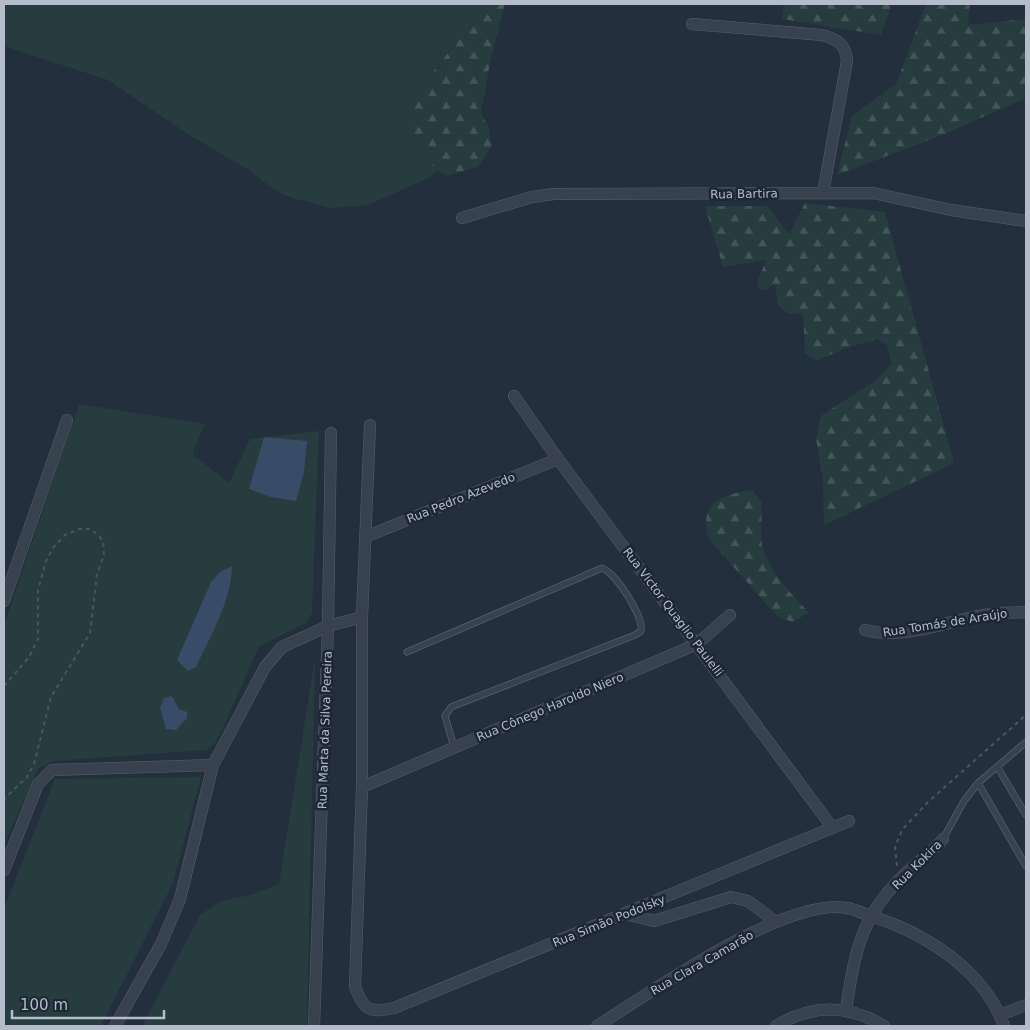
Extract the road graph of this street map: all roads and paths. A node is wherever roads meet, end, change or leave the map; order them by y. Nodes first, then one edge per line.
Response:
1 (692, 24) dead end
2 (823, 194) junction
3 (462, 218) dead end
4 (1026, 222) edge
5 (514, 396) dead end
6 (67, 420) dead end
7 (370, 425) dead end
8 (331, 433) dead end
9 (558, 459) junction
10 (365, 537) junction
11 (4, 601) edge
12 (1026, 612) edge
13 (730, 615) dead end
14 (362, 617) junction
15 (328, 626) junction
16 (865, 630) dead end
17 (697, 644) junction
18 (407, 652) dead end
19 (4, 686) edge
20 (1026, 715) edge
21 (1026, 742) edge
22 (454, 747) junction
23 (214, 765) junction
24 (998, 768) junction
25 (978, 783) junction
26 (362, 787) junction
27 (4, 799) edge
28 (1026, 815) edge
29 (849, 821) dead end
30 (832, 827) junction
31 (943, 838) joint
32 (1026, 866) edge
33 (4, 870) edge
34 (900, 878) junction
35 (625, 914) junction
36 (871, 916) junction
37 (776, 922) junction
38 (1026, 1005) edge
39 (846, 1010) junction
40 (1002, 1021) edge
41 (115, 1026) edge
42 (314, 1026) edge
43 (597, 1026) edge
44 (776, 1026) edge
45 (884, 1026) edge

1 - 2 street
2 - 3 street, Rua Bartira
2 - 4 street, Rua Bartira
5 - 9 street, Rua Victor Quaglio Paulelli
6 - 11 street
7 - 10 street
8 - 15 street, Rua Marta da Silva Pereira
9 - 10 street, Rua Pedro Azevedo
9 - 17 street, Rua Victor Quaglio Paulelli
10 - 14 street
12 - 16 street, Rua Tomás de Araújo
13 - 17 street, Rua Cônego Haroldo Niero
14 - 15 street
14 - 26 street
15 - 23 street
15 - 42 street, Rua Marta da Silva Pereira
17 - 22 street, Rua Cônego Haroldo Niero
17 - 30 street, Rua Victor Quaglio Paulelli
18 - 22 lane
19 - 27 path
20 - 34 path
21 - 24 lane, Rua Kokira
22 - 26 street, Rua Cônego Haroldo Niero
23 - 33 street
23 - 41 street
24 - 25 lane, Rua Kokira
24 - 28 lane
25 - 31 lane, Rua Kokira
25 - 32 lane
26 - 35 street, Rua Simão Podolsky
29 - 30 street, Rua Simão Podolsky
30 - 35 street, Rua Simão Podolsky
31 - 34 street, Rua Kokira
34 - 36 street, Rua Kokira
35 - 37 street
36 - 37 street, Rua Clara Camarão
36 - 39 street, Rua Kokira
36 - 40 street, Rua Clara Camarão
37 - 43 street, Rua Clara Camarão
38 - 40 street
39 - 44 street
39 - 45 street

